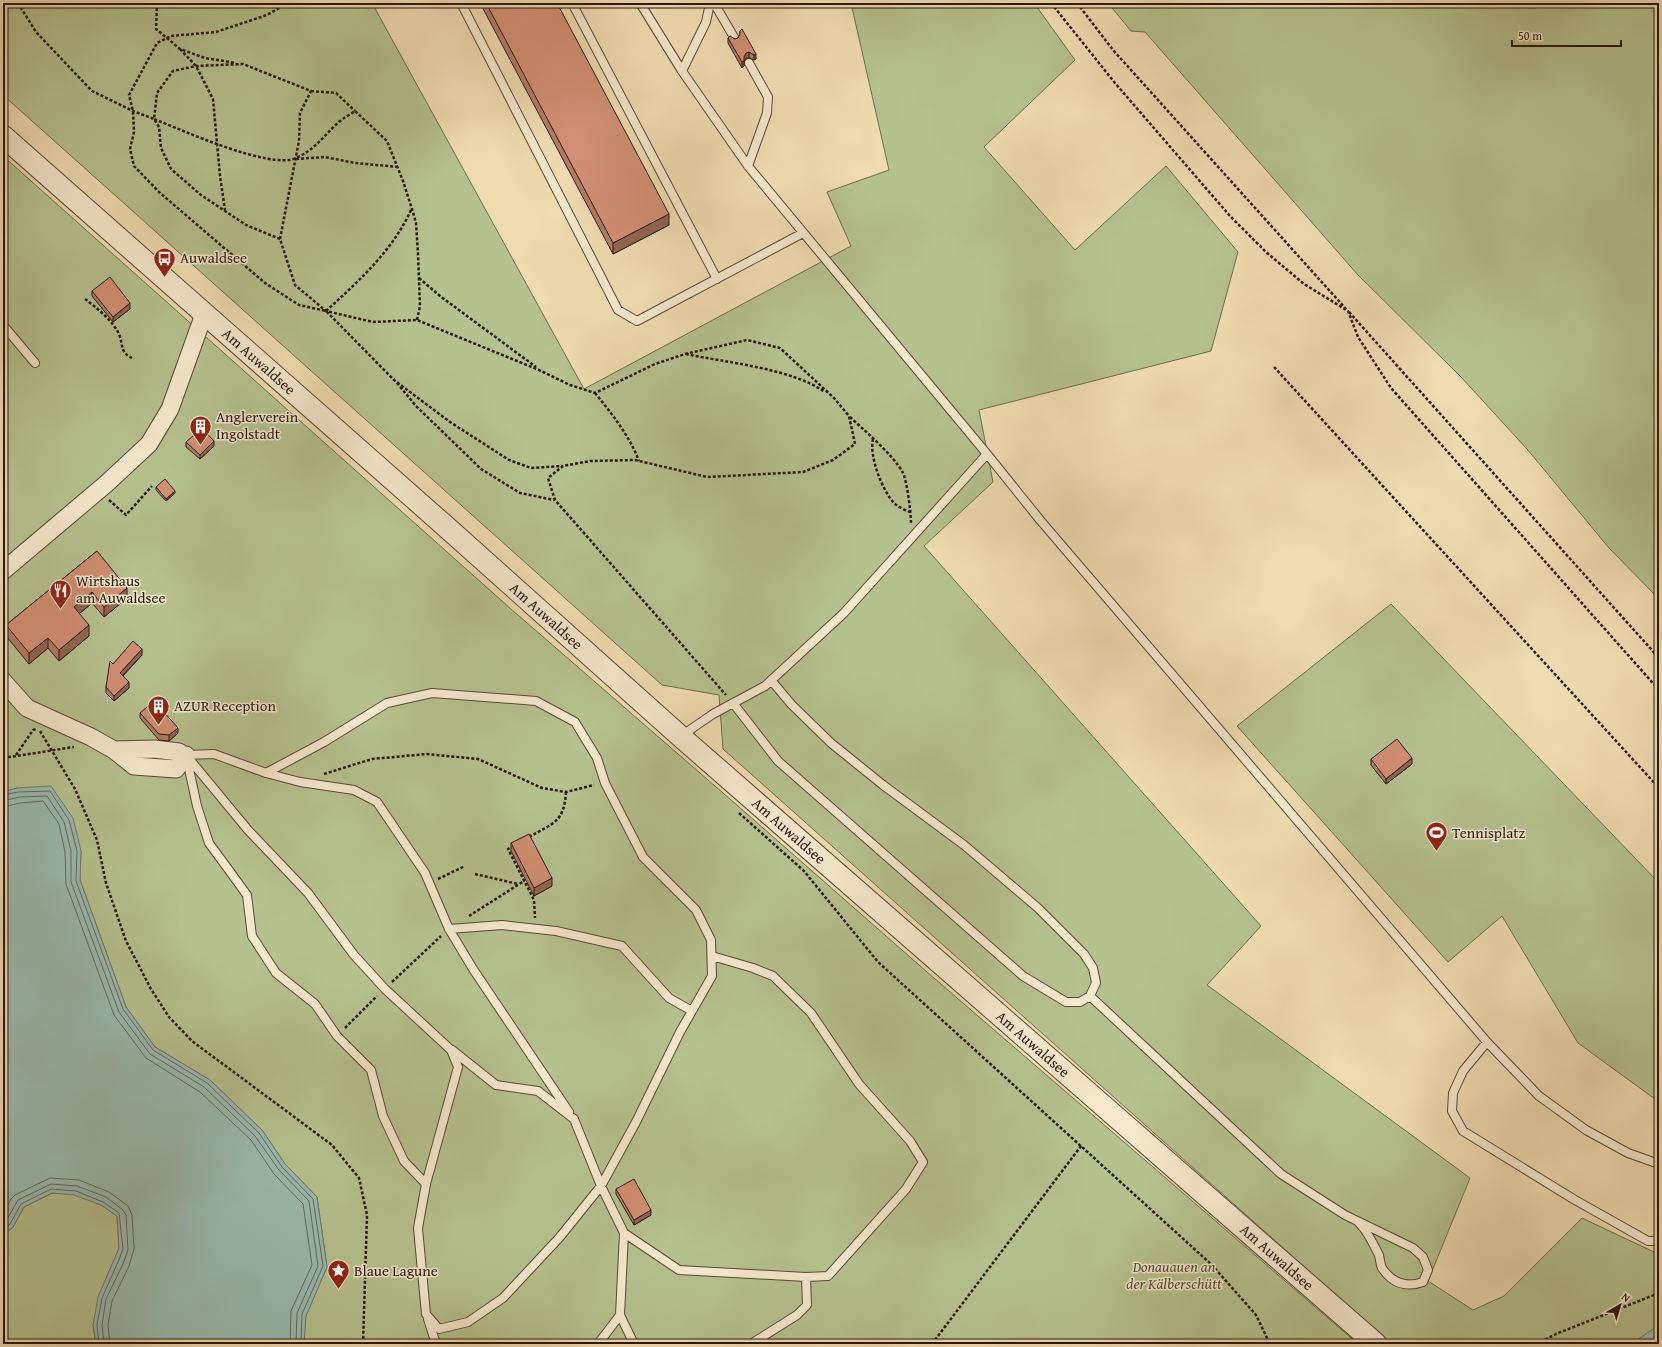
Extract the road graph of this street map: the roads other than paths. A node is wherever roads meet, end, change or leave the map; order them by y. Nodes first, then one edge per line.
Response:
1 (461, 3) edge
2 (572, 3) edge
3 (640, 3) edge
4 (710, 3) edge
5 (714, 3) edge
6 (735, 39) edge
7 (749, 63) dead end
8 (682, 71) junction
9 (3, 136) edge
10 (748, 166) junction
11 (803, 233) junction
12 (717, 279) junction
13 (204, 314) junction
14 (3, 325) edge
15 (35, 363) dead end
16 (987, 454) junction
17 (3, 571) edge
18 (771, 680) junction
19 (3, 681) edge
20 (733, 703) junction
21 (680, 736) junction
22 (182, 753) junction
23 (266, 773) junction
24 (449, 929) junction
25 (712, 956) junction
26 (1090, 996) junction
27 (692, 1011) junction
28 (1487, 1042) junction
29 (451, 1050) junction
30 (574, 1120) junction
31 (1659, 1164) edge
32 (426, 1184) junction
33 (601, 1186) junction
34 (1359, 1223) junction
35 (624, 1233) junction
36 (1659, 1241) edge
37 (806, 1277) junction
38 (426, 1314) junction
39 (620, 1315) junction
40 (439, 1344) edge
41 (598, 1344) edge
42 (634, 1344) edge
43 (751, 1344) edge
44 (1376, 1344) edge

1 - 12 lane
2 - 12 lane
3 - 8 lane
4 - 8 lane
5 - 6 lane
7 - 10 lane
8 - 10 lane
9 - 13 street, Am Auwaldsee
10 - 11 lane
11 - 12 lane
11 - 16 lane
13 - 17 street, Am Auwaldsee
13 - 21 street, Am Auwaldsee
14 - 15 lane
16 - 18 lane
16 - 28 lane
18 - 20 lane
18 - 26 lane
19 - 22 street
20 - 21 lane
20 - 26 lane
21 - 44 street, Am Auwaldsee
22 - 23 lane
22 - 29 lane
22 - 32 lane
23 - 24 lane
23 - 25 lane
24 - 27 lane
24 - 30 lane
25 - 27 lane
25 - 37 lane
26 - 34 lane
27 - 33 lane
28 - 31 lane
28 - 36 lane
29 - 30 lane
29 - 32 lane
30 - 33 lane
32 - 38 lane
33 - 35 lane
33 - 38 lane
34 - 34 lane
35 - 37 lane
35 - 39 lane
37 - 43 lane
38 - 40 lane
39 - 41 lane
39 - 42 lane

